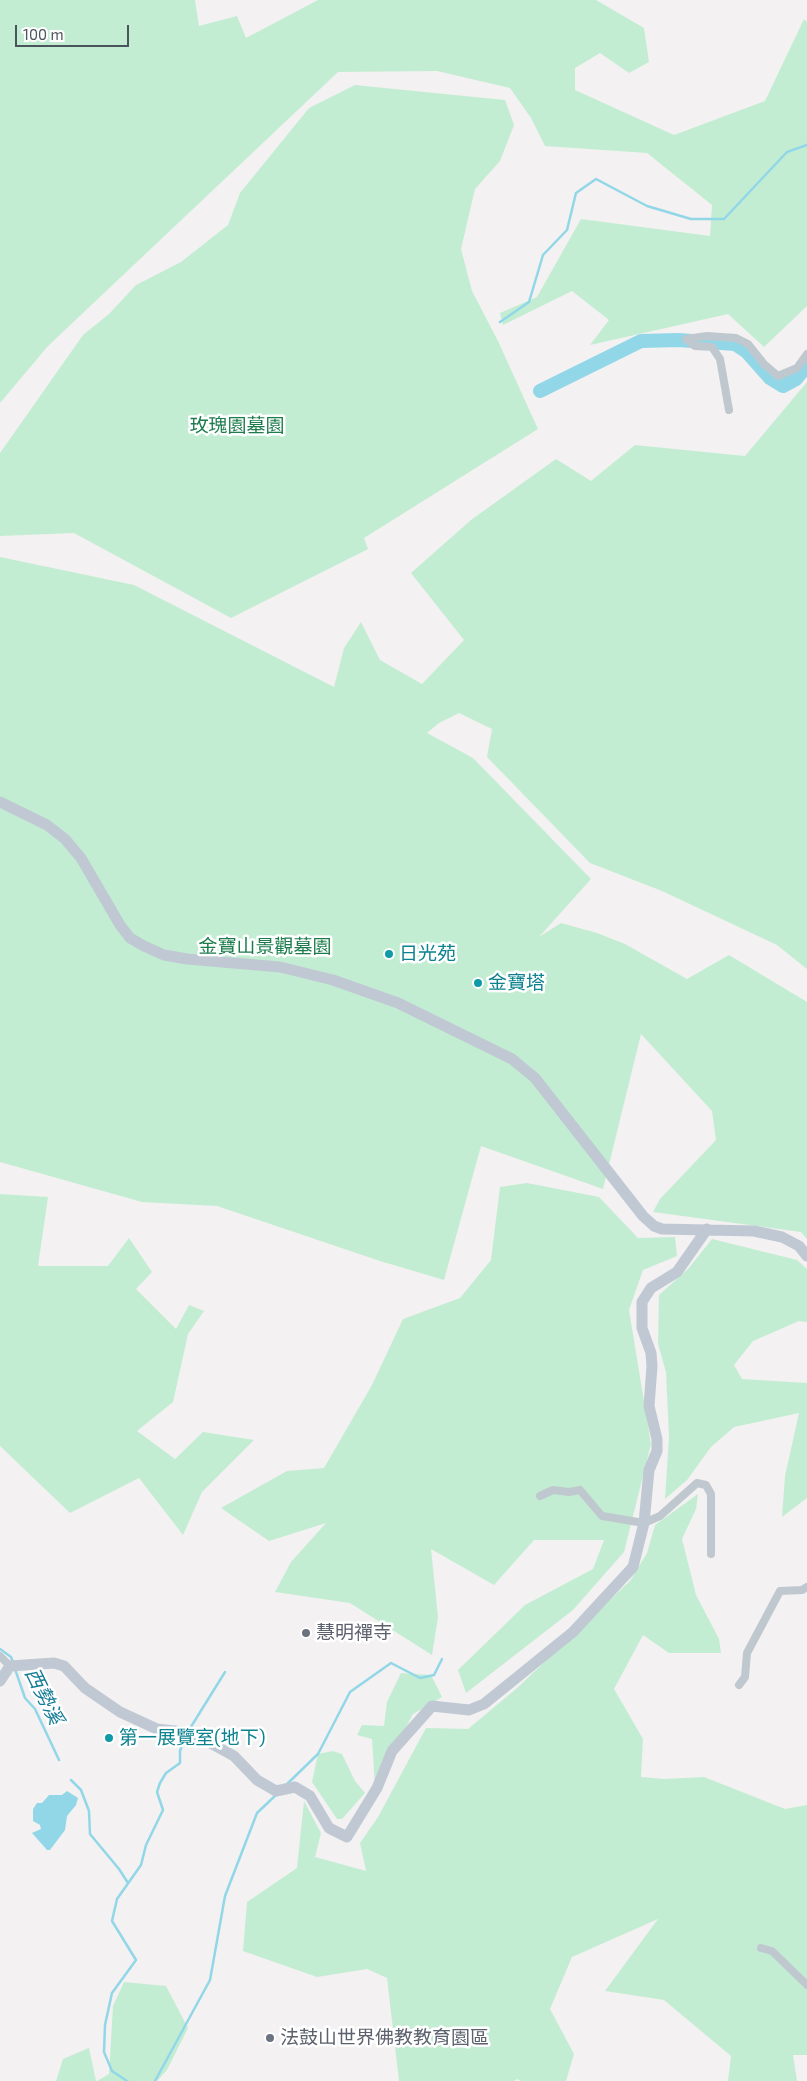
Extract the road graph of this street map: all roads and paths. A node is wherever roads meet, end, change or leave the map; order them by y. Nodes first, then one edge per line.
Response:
1 (807, 354) edge
2 (729, 410) dead end
3 (0, 802) edge
4 (707, 1228) junction
5 (807, 1256) edge
6 (540, 1496) dead end
7 (644, 1523) junction
8 (710, 1554) dead end
9 (807, 1587) edge
10 (0, 1656) edge
11 (10, 1666) junction
12 (0, 1681) edge
13 (739, 1685) dead end
14 (761, 1948) dead end
15 (807, 1985) edge

1 - 2 street
3 - 4 street
4 - 5 street
4 - 7 street
6 - 7 street
7 - 8 street
7 - 11 street
9 - 13 street
10 - 11 street
11 - 12 street
14 - 15 street

